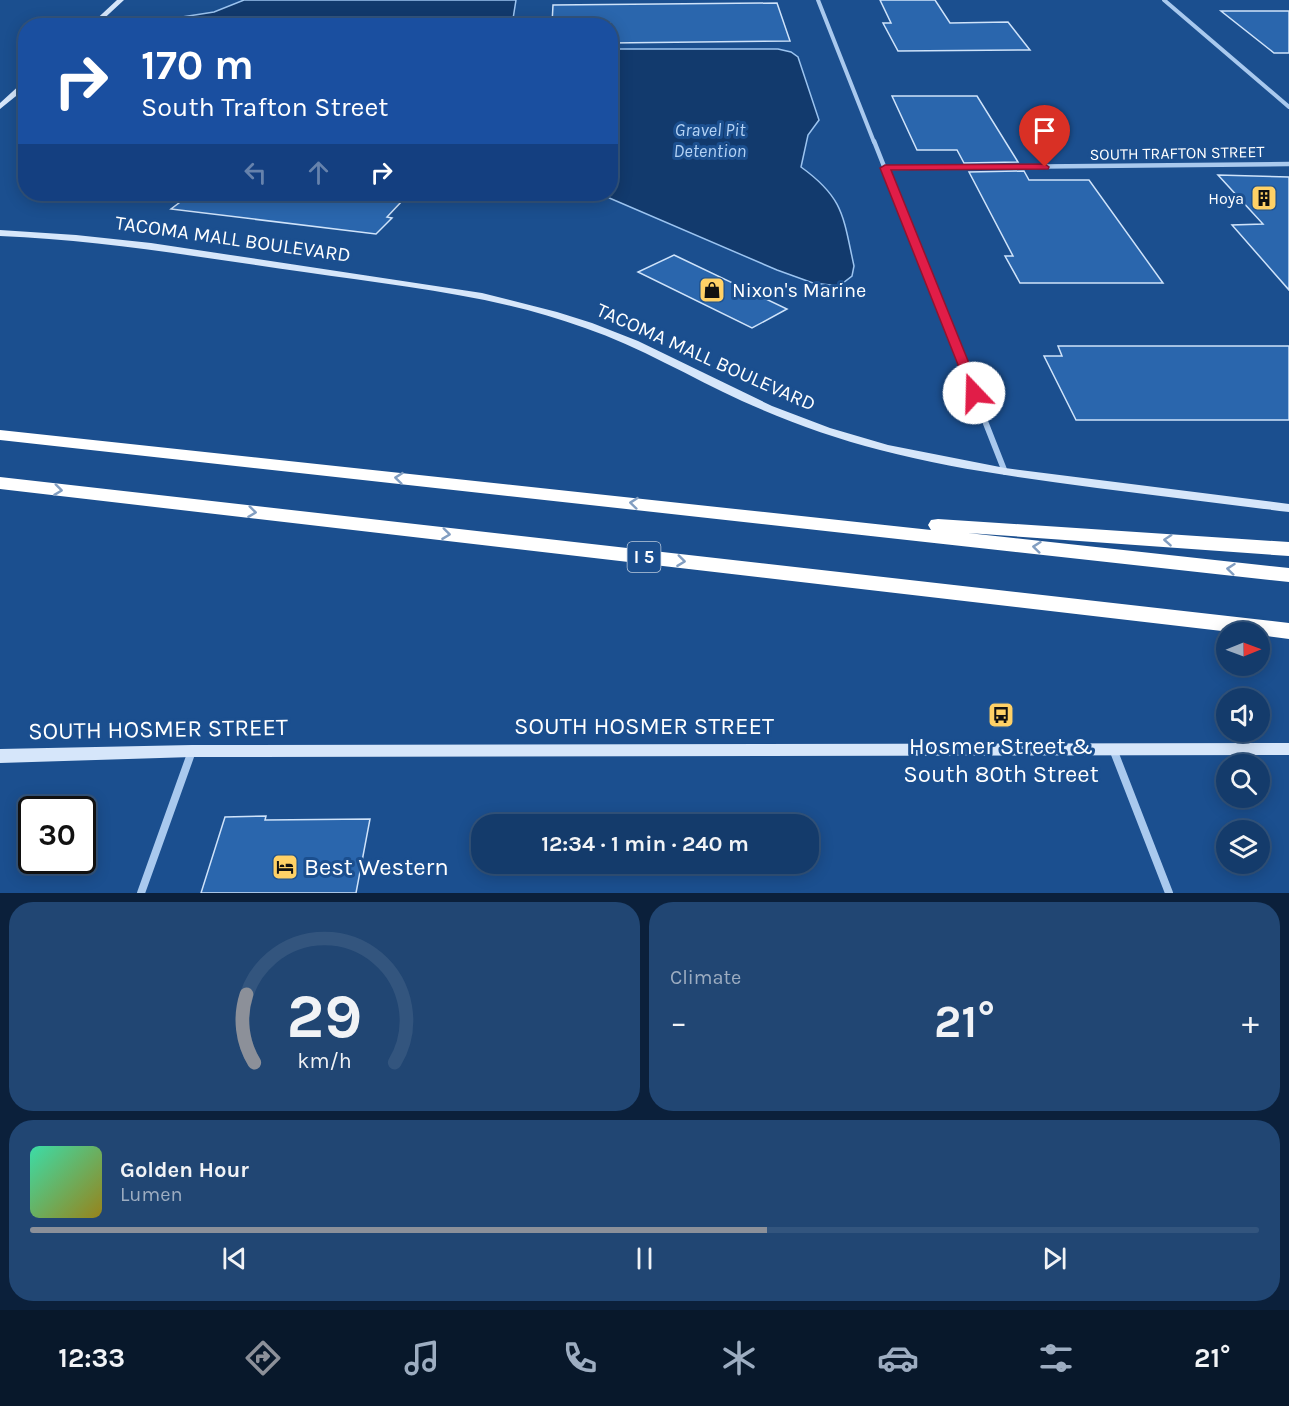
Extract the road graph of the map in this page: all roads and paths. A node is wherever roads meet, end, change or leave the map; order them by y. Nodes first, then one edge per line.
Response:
1 (121, 0) edge
2 (818, 0) edge
3 (1164, 0) edge
4 (101, 18) edge
5 (18, 91) edge
6 (0, 107) edge
7 (1289, 107) edge
8 (1289, 164) edge
9 (885, 168) junction
10 (0, 233) edge
11 (0, 435) edge
12 (1005, 472) junction
13 (0, 483) edge
14 (675, 508) junction
15 (1289, 508) edge
16 (1289, 549) edge
17 (1289, 575) edge
18 (1289, 631) edge
19 (1113, 749) junction
20 (1289, 749) edge
21 (192, 752) junction
22 (0, 756) edge
23 (141, 893) edge
24 (1169, 893) edge

1 - 4 main road
2 - 9 street
3 - 7 street
5 - 6 main road
8 - 9 street, SOUTH TRAFTON STREET
9 - 12 street
10 - 12 main road, TACOMA MALL BOULEVARD
14 -> 11 highway
12 - 15 main road, TACOMA MALL BOULEVARD
13 -> 18 highway, I 5
16 -> 14 highway
17 -> 14 highway
19 - 20 main road, SOUTH HOSMER STREET
19 - 21 main road, SOUTH HOSMER STREET
19 - 24 street
21 - 22 main road, SOUTH HOSMER STREET
21 - 23 street

